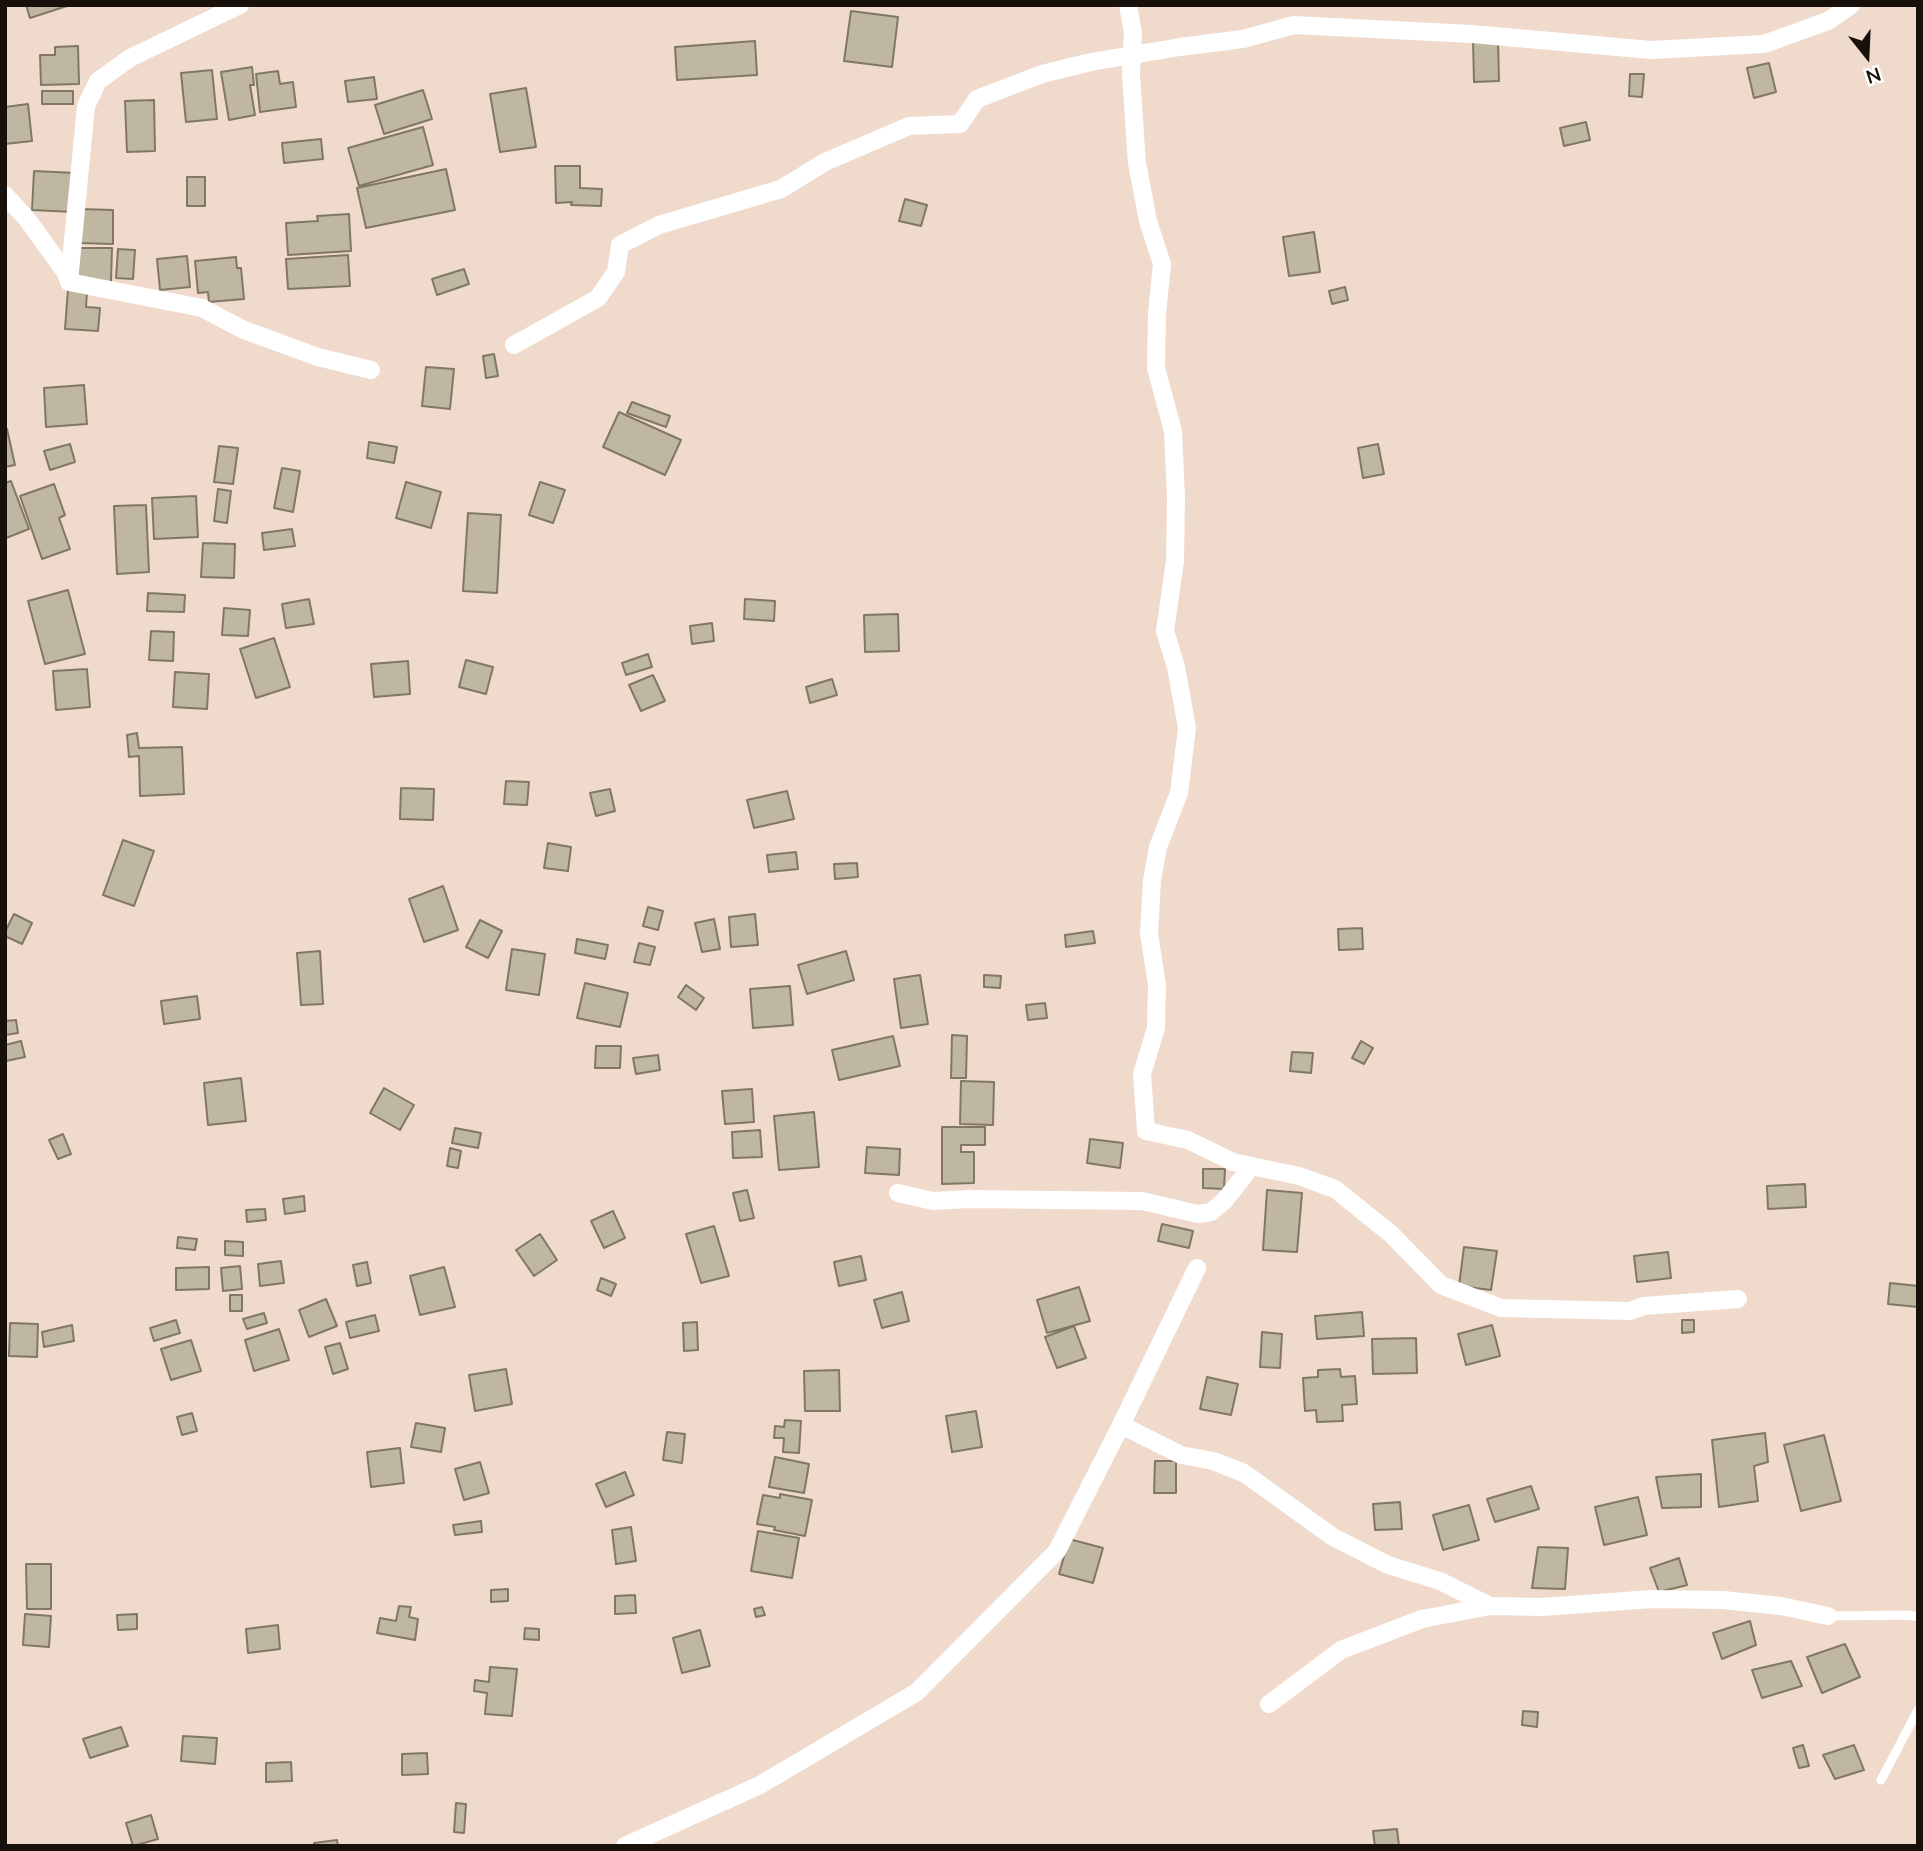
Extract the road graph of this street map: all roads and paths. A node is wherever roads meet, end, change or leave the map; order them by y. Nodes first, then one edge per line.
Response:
1 (240, 5) edge
2 (1128, 5) edge
3 (1851, 5) edge
4 (1132, 56) junction
5 (5, 195) edge
6 (69, 282) junction
7 (514, 345) dead end
8 (371, 370) dead end
9 (1252, 1166) junction
10 (898, 1193) dead end
11 (1198, 1268) dead end
12 (1738, 1299) dead end
13 (1127, 1428) dead end
14 (1490, 1606) junction
15 (1828, 1616) joint
16 (1918, 1617) edge
17 (1269, 1704) dead end
18 (1918, 1710) edge
19 (1881, 1780) dead end
20 (625, 1846) edge

1 - 6 street
2 - 4 street
3 - 4 street
4 - 7 street
4 - 9 street
5 - 6 street
6 - 8 street
9 - 10 street
9 - 12 street
11 - 20 street
13 - 14 street
14 - 15 street
14 - 17 street
15 - 16 lane
18 - 19 lane

